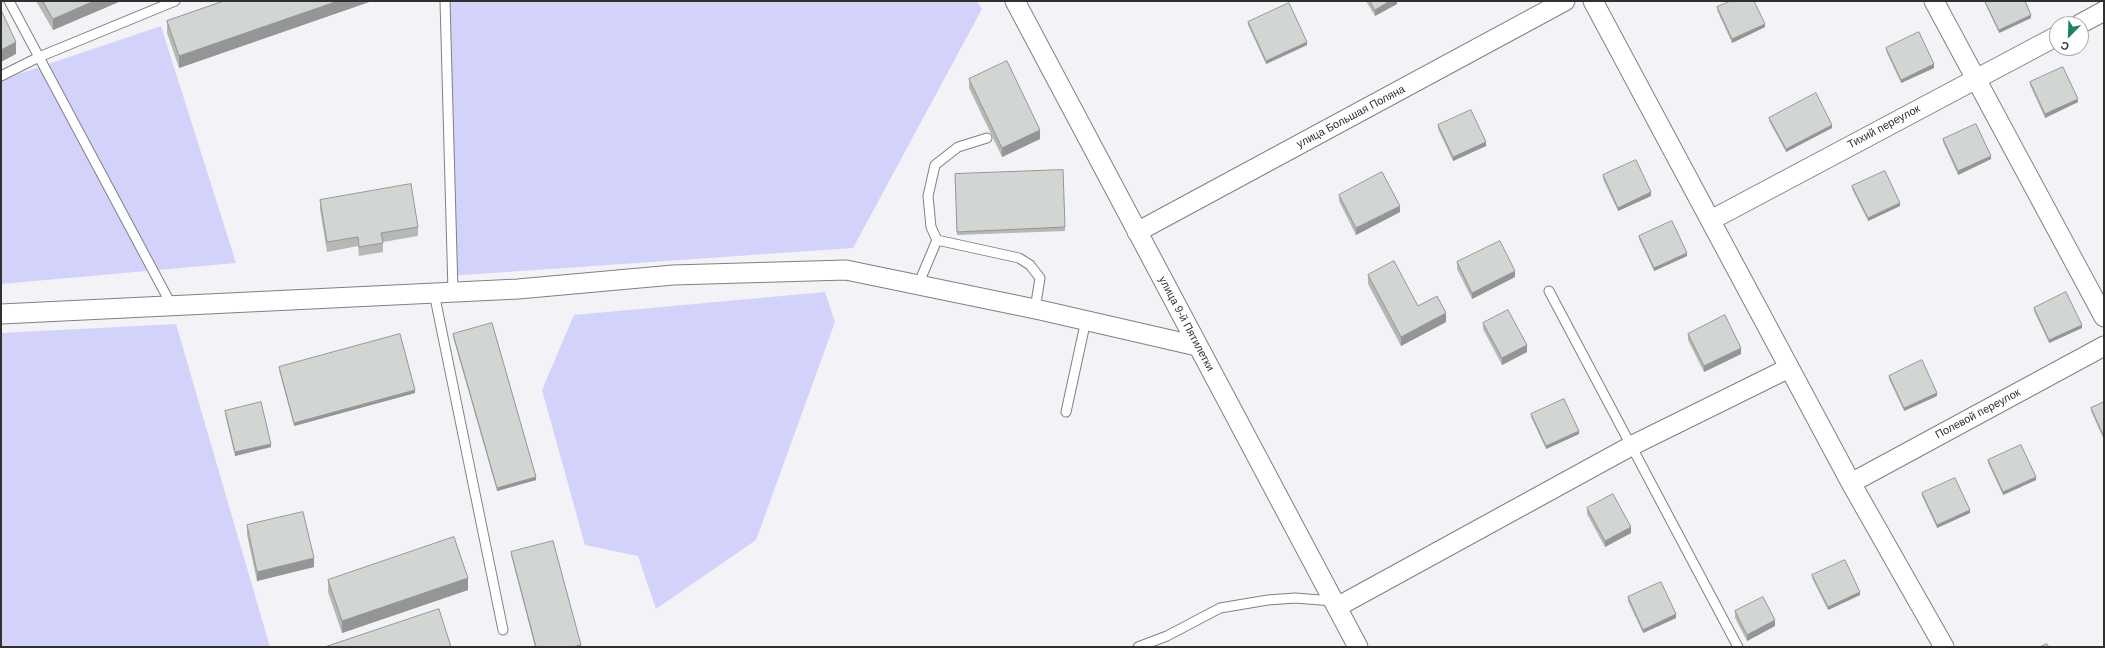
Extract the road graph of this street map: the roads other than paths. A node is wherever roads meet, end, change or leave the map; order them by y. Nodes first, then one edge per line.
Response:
1 (9, 1) edge
2 (175, 1) edge
3 (445, 1) edge
4 (1015, 1) edge
5 (1565, 1) edge
6 (1593, 1) edge
7 (1934, 1) edge
8 (2104, 11) edge
9 (2089, 19) edge
10 (2049, 40) edge
11 (39, 57) junction
12 (1, 76) edge
13 (1975, 78) junction
14 (987, 138) dead end
15 (1711, 220) junction
16 (1136, 232) junction
17 (937, 240) junction
18 (918, 285) junction
19 (1549, 291) dead end
20 (453, 292) junction
21 (434, 293) junction
22 (172, 306) junction
23 (1035, 309) junction
24 (1, 314) edge
25 (2104, 317) edge
26 (1086, 320) junction
27 (1197, 346) junction
28 (2104, 346) edge
29 (1790, 368) junction
30 (1066, 412) dead end
31 (1631, 446) junction
32 (1851, 483) junction
33 (1335, 604) junction
34 (503, 630) dead end
35 (1138, 647) edge
36 (1358, 647) edge
37 (1738, 647) edge
38 (1944, 647) edge

1 - 11 lane
2 - 11 lane
3 - 20 lane
4 - 16 street, улица 9-й Пятилетки
5 - 16 street, улица Большая Поляна
6 - 15 street
7 - 13 street
8 - 9 street
10 - 13 street, Тихий переулок
11 - 12 lane
11 - 22 lane
13 - 15 street, Тихий переулок
13 - 25 street
14 - 17 lane
15 - 29 street
16 - 27 street, улица 9-й Пятилетки
17 - 18 lane
17 - 23 lane
18 - 20 street
18 - 23 street
19 - 31 lane
20 - 21 street
21 - 22 street
21 - 34 lane
22 - 24 street
23 - 26 street
26 - 27 street
26 - 30 lane
27 - 33 street, улица 9-й Пятилетки
28 - 32 street, Полевой переулок
29 - 31 street
29 - 32 street
31 - 33 street
31 - 37 lane
32 - 38 street
33 - 35 lane
33 - 36 street, улица 9-й Пятилетки

